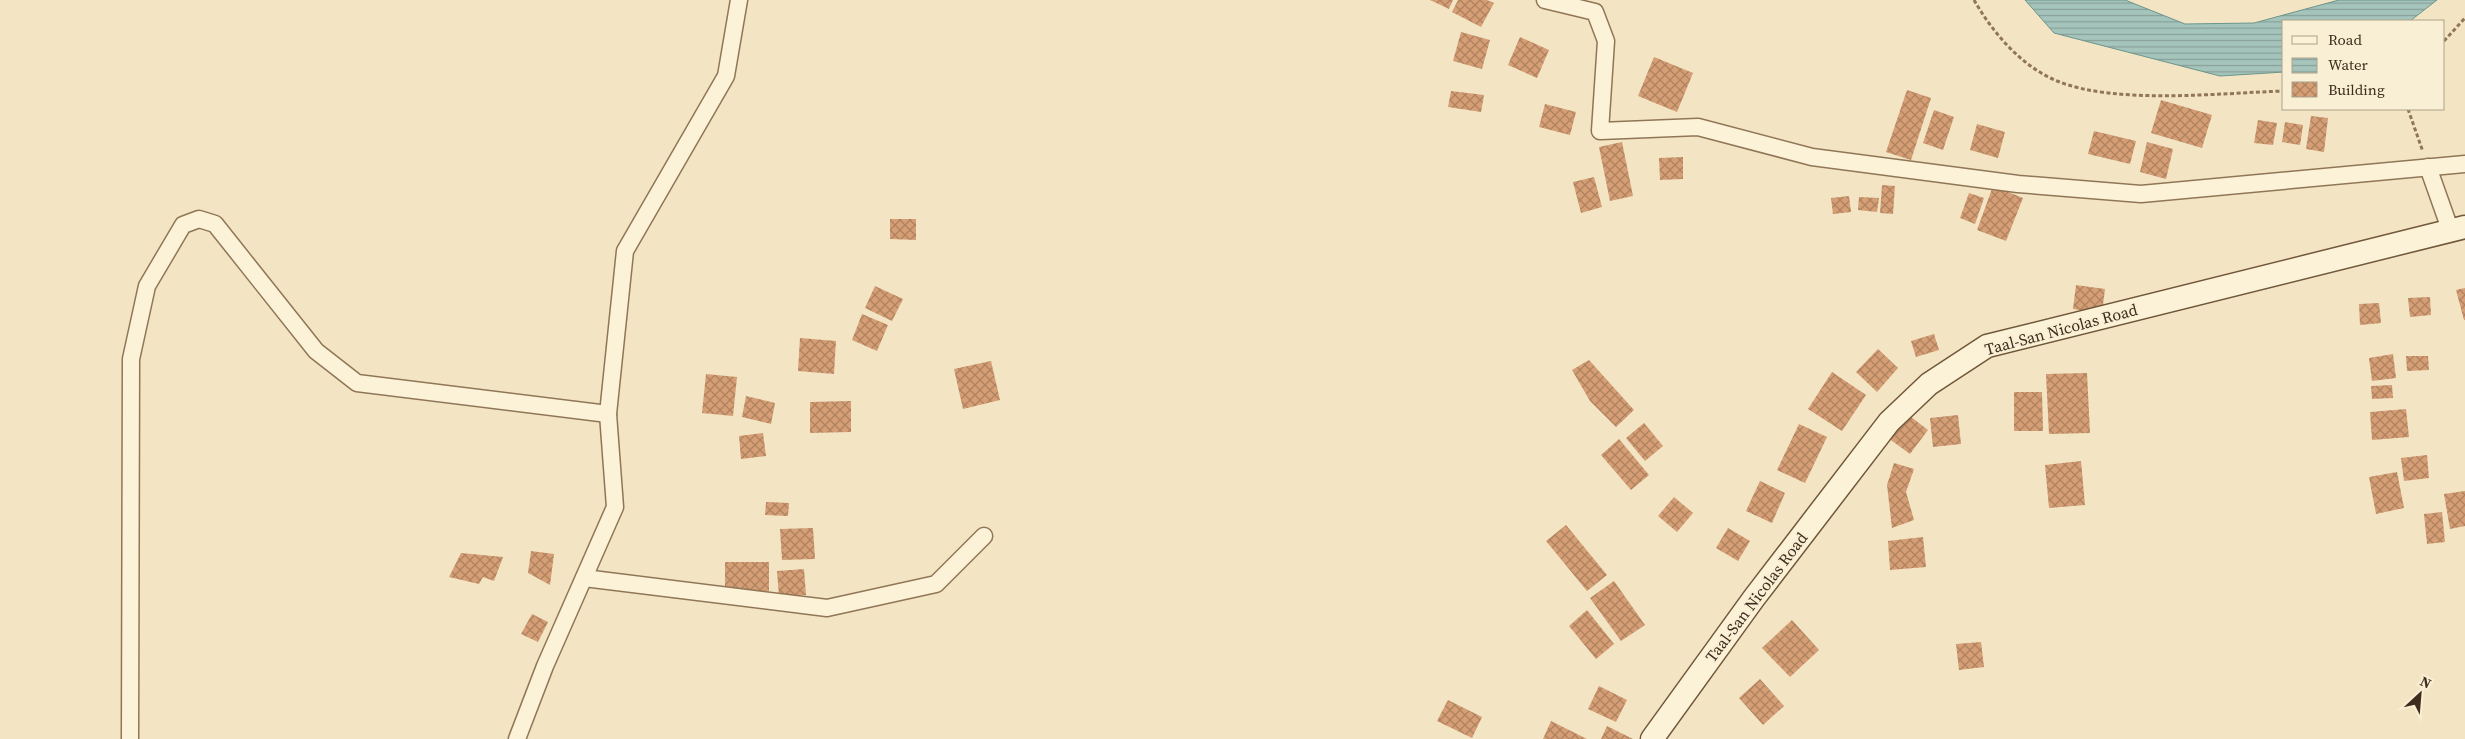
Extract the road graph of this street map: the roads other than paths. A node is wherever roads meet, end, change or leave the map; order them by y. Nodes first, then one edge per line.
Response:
1 (740, 0) edge
2 (1545, 0) edge
3 (2465, 164) edge
4 (2428, 167) junction
5 (2457, 228) edge
6 (608, 414) junction
7 (984, 536) dead end
8 (584, 578) junction
9 (130, 739) edge
10 (517, 739) edge
11 (1652, 739) edge

1 - 6 street
2 - 4 street
3 - 4 street
4 - 5 street
5 - 11 main road, Taal-San Nicolas Road
6 - 8 street
6 - 9 street
7 - 8 street
8 - 10 street

